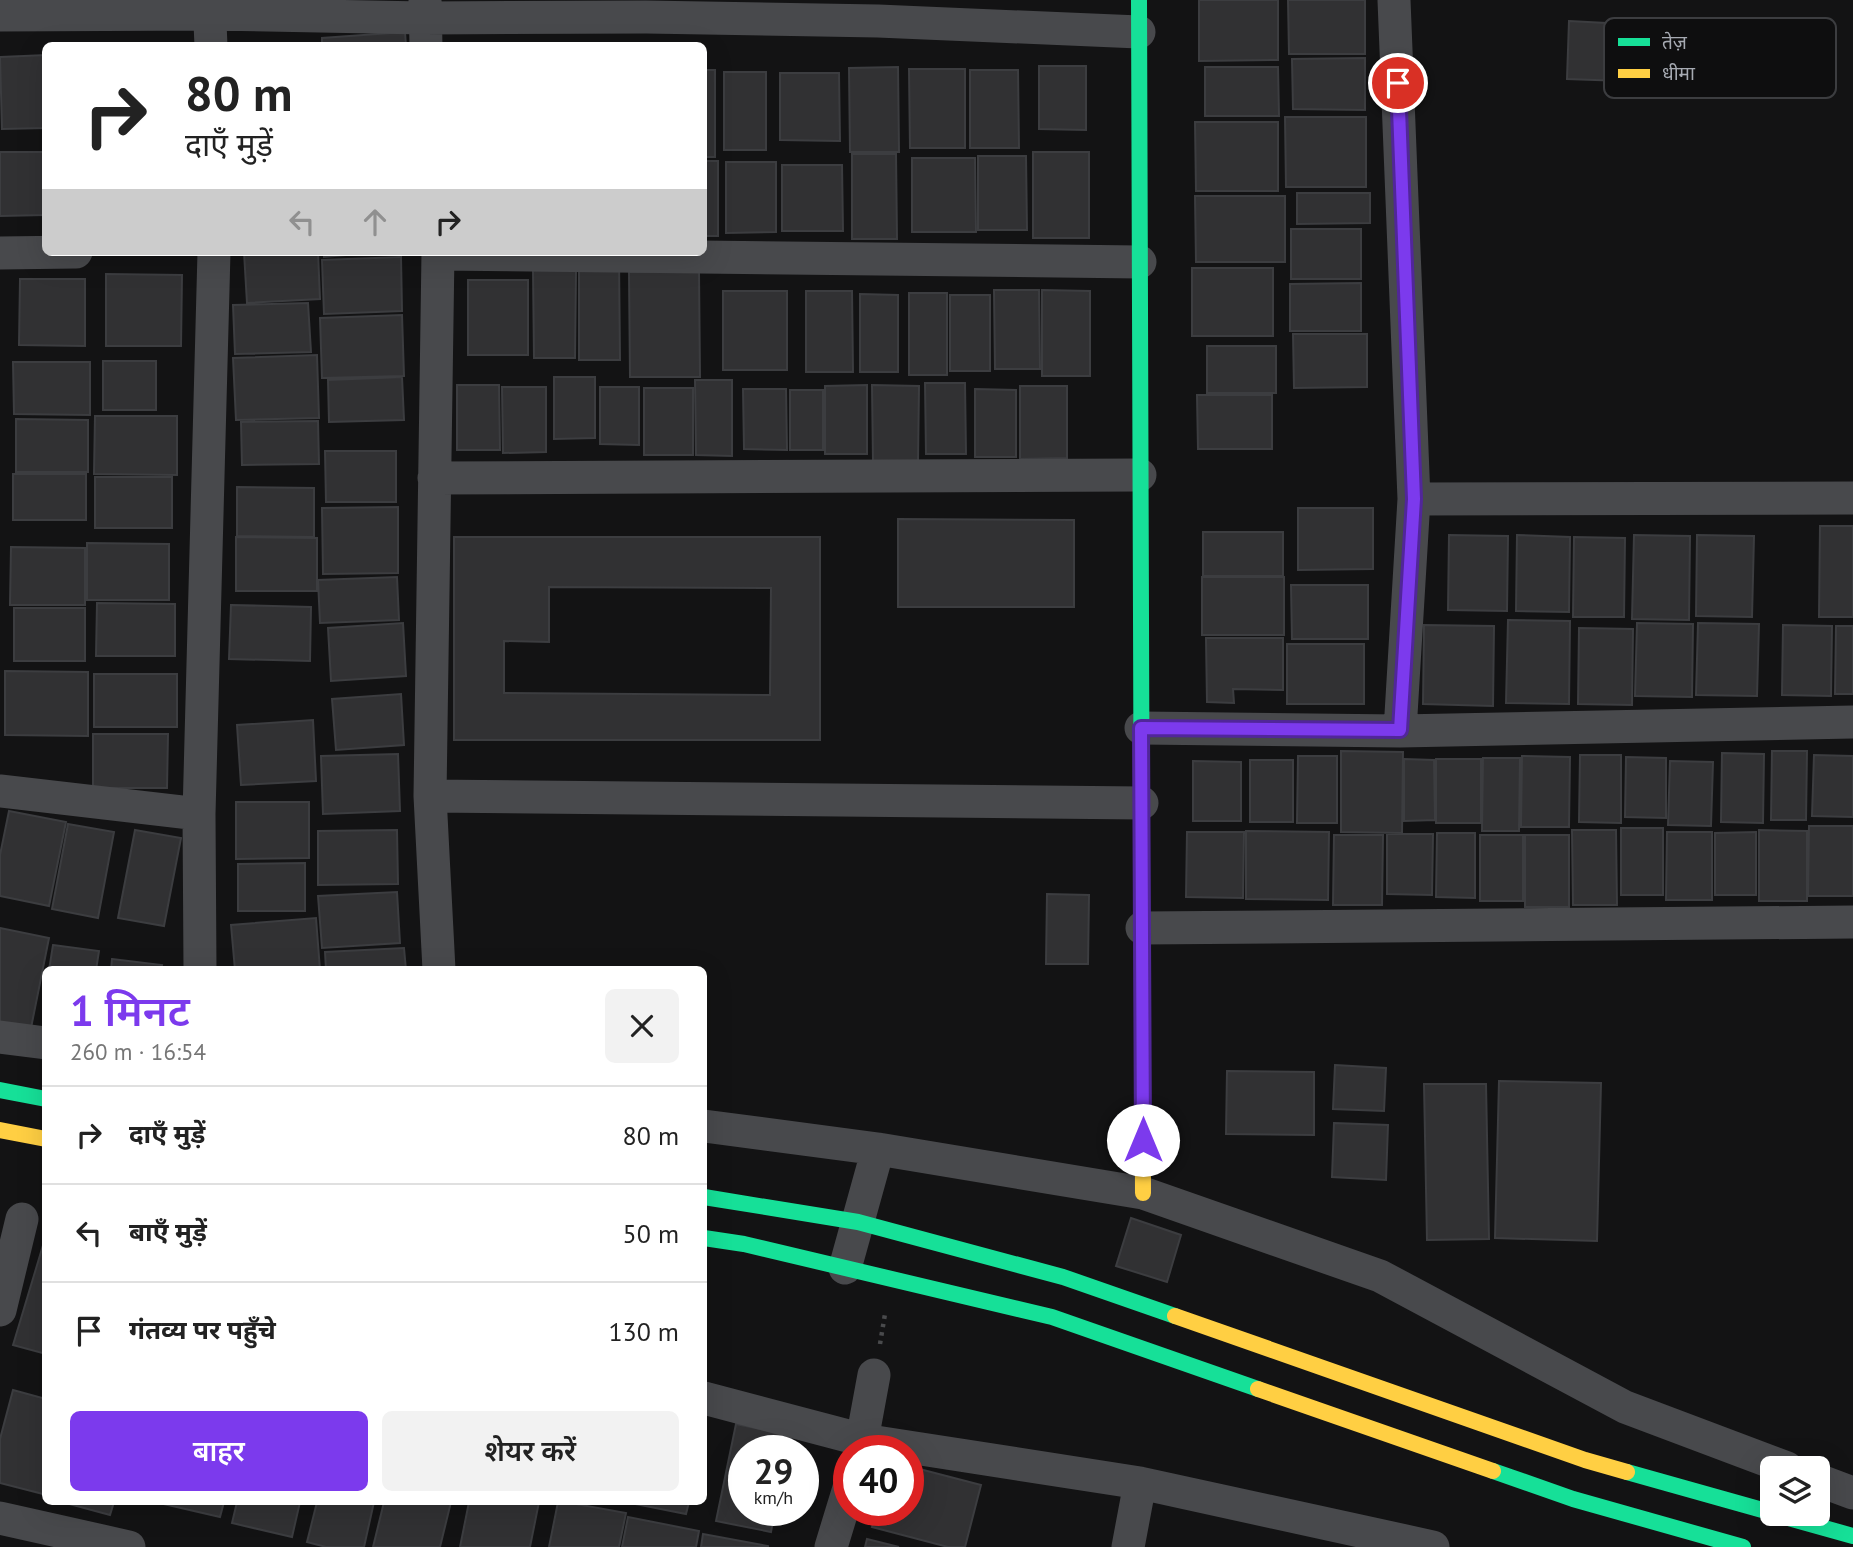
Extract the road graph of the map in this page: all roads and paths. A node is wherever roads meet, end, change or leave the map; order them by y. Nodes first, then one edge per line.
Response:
1 (1394, 0) edge
2 (646, 9) edge
3 (878, 11) edge
4 (0, 15) edge
5 (1139, 16) edge
6 (210, 20) edge
7 (425, 21) edge
8 (42, 252) edge
9 (0, 253) edge
10 (214, 256) edge
11 (438, 256) edge
12 (672, 256) edge
13 (1140, 262) junction
14 (1140, 475) junction
15 (434, 478) junction
16 (1853, 498) edge
17 (1414, 499) junction
18 (1853, 723) edge
19 (1141, 728) junction
20 (1400, 730) junction
21 (0, 791) edge
22 (430, 796) junction
23 (1142, 803) junction
24 (199, 814) junction
25 (1853, 922) edge
26 (1142, 928) junction
27 (200, 966) edge
28 (439, 966) edge
29 (0, 1037) edge
30 (42, 1042) edge
31 (0, 1090) edge
32 (42, 1098) edge
33 (707, 1126) edge
34 (0, 1129) edge
35 (42, 1138) edge
36 (878, 1149) junction
37 (1143, 1193) junction
38 (707, 1198) edge
39 (22, 1219) edge
40 (858, 1223) junction
41 (707, 1238) edge
42 (845, 1268) junction
43 (891, 1279) junction
44 (0, 1310) edge
45 (874, 1375) joint
46 (707, 1399) edge
47 (864, 1435) edge
48 (833, 1436) edge
49 (924, 1453) edge
50 (1760, 1458) edge
51 (1140, 1483) junction
52 (1830, 1484) edge
53 (1853, 1493) edge
54 (1760, 1512) edge
55 (0, 1518) edge
56 (837, 1526) edge
57 (1805, 1526) edge
58 (1842, 1538) edge
59 (129, 1547) edge
60 (831, 1547) edge
61 (1128, 1547) edge
62 (1433, 1547) edge
63 (1743, 1547) edge

1 - 17 street
2 - 3 street
2 - 7 street
3 - 5 street
4 - 6 street
5 - 13 main road
6 - 7 street
8 - 9 street
10 - 24 street
11 - 15 street
12 - 13 street
13 - 14 main road
14 - 15 street
14 - 19 main road
15 - 22 street
16 - 17 street
17 - 20 street
18 - 20 street
19 - 20 street
19 - 23 main road
21 - 24 street
22 - 23 street
22 - 28 street
23 - 26 main road
24 - 27 street
25 - 26 street
26 - 37 main road
29 - 30 street
31 - 32 main road
33 - 36 street
34 - 35 main road
36 - 37 street
36 - 40 street
37 - 50 street
38 - 40 main road
39 - 44 street
40 - 42 street
40 - 54 main road
41 - 42 main road
42 - 43 main road
43 - 45 path
43 - 63 main road
45 - 47 street
46 - 48 street
49 - 51 street
51 - 61 street
51 - 62 street
52 - 53 street
55 - 59 street
56 - 60 street
57 - 58 main road

